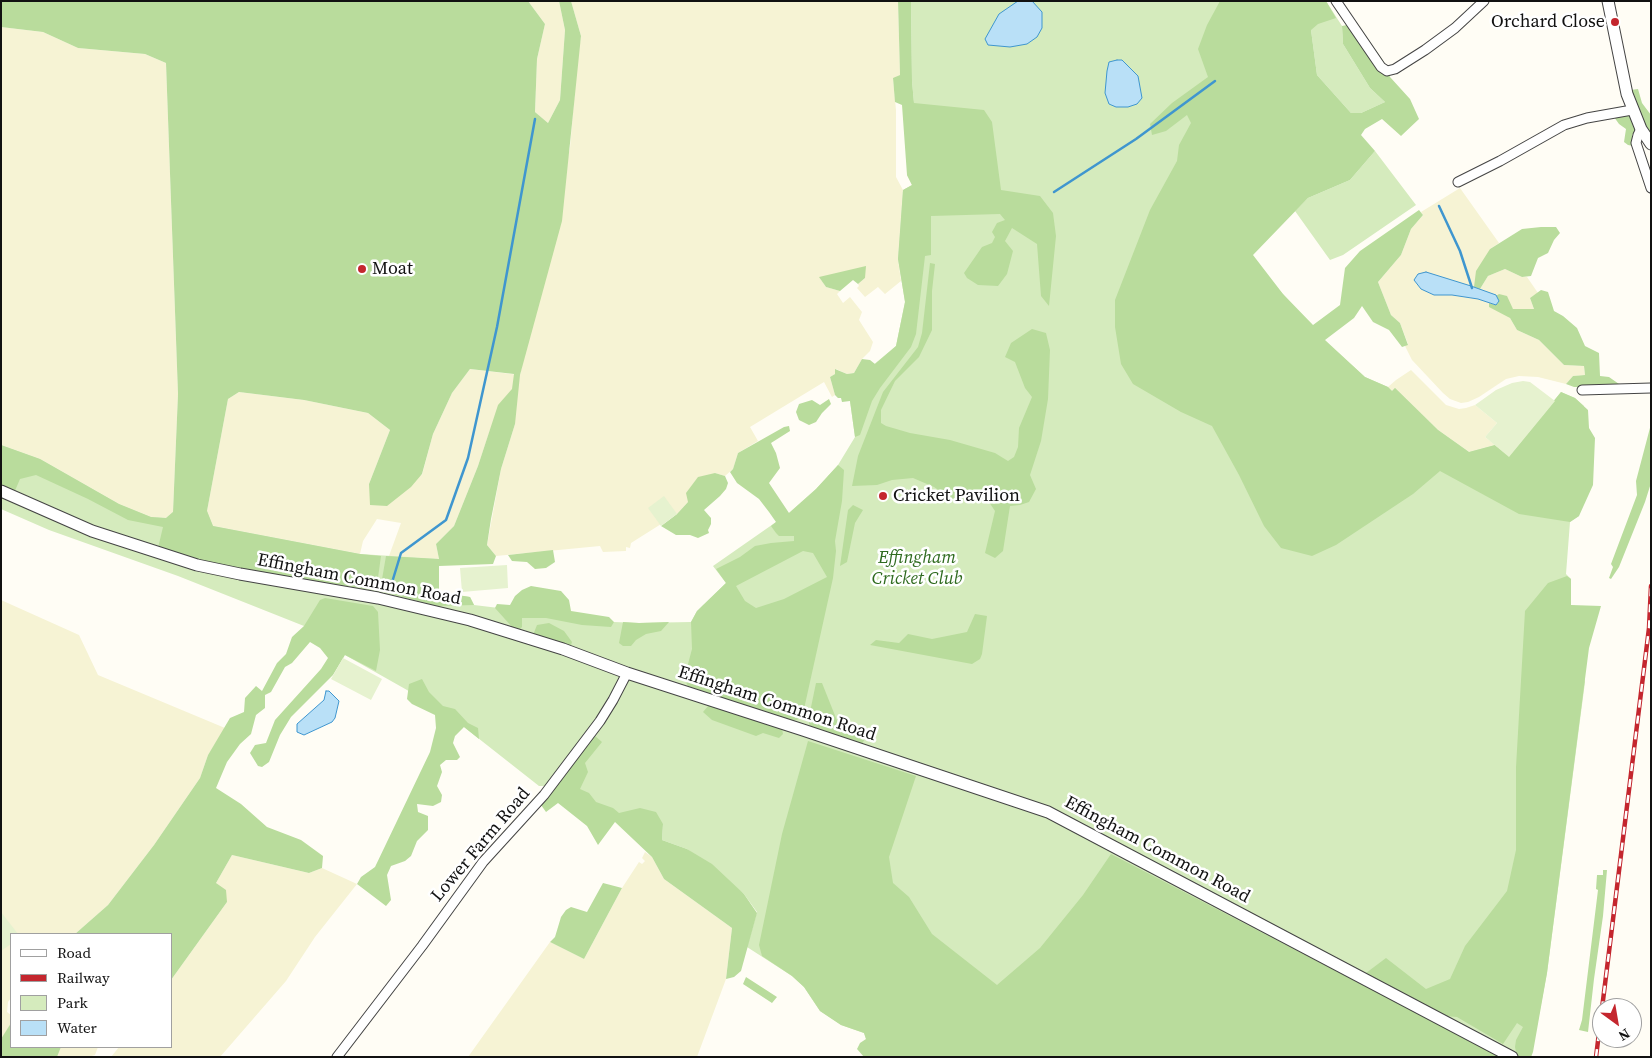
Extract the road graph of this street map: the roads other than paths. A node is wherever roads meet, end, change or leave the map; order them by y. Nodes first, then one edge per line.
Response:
1 (1336, 1) edge
2 (1484, 1) edge
3 (1608, 1) edge
4 (1632, 110) junction
5 (1641, 129) junction
6 (1651, 144) edge
7 (1458, 182) dead end
8 (1651, 188) edge
9 (1651, 388) edge
10 (1582, 390) dead end
11 (1, 491) edge
12 (627, 674) junction
13 (1508, 1055) edge
14 (337, 1057) edge

1 - 2 street
3 - 4 street
4 - 5 street
4 - 7 street
5 - 6 street
5 - 8 street
9 - 10 street
11 - 12 street, Effingham Common Road
12 - 13 street, Effingham Common Road
12 - 14 street, Lower Farm Road

